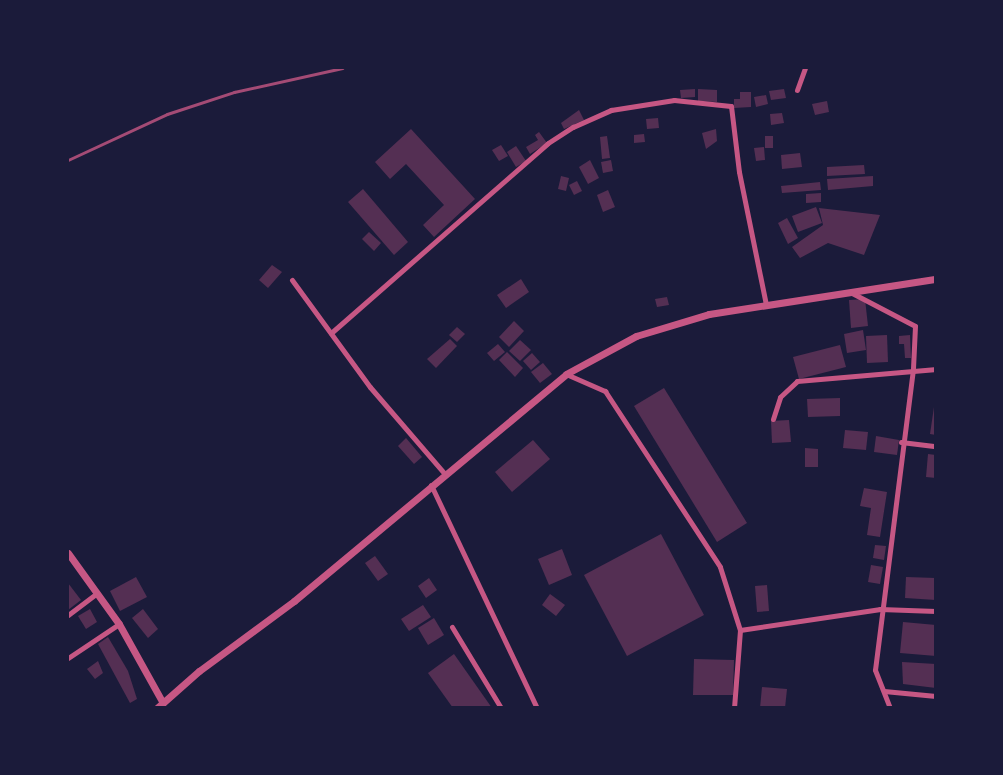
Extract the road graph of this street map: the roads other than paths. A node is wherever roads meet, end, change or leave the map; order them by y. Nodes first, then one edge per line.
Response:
1 (805, 68) edge
2 (797, 90) dead end
3 (936, 279) edge
4 (292, 280) dead end
5 (850, 292) junction
6 (766, 305) junction
7 (331, 333) junction
8 (913, 369) junction
9 (936, 369) edge
10 (566, 374) junction
11 (774, 419) dead end
12 (901, 442) junction
13 (936, 446) edge
14 (444, 473) junction
15 (431, 485) junction
16 (68, 555) edge
17 (97, 593) junction
18 (880, 609) junction
19 (936, 611) edge
20 (68, 615) edge
21 (119, 624) junction
22 (452, 627) dead end
23 (740, 630) junction
24 (68, 658) edge
25 (884, 691) junction
26 (936, 696) edge
27 (160, 705) edge
28 (501, 708) edge
29 (537, 708) edge
30 (734, 708) edge
31 (890, 708) edge

1 - 2 street
3 - 5 street
4 - 7 street
5 - 6 street
5 - 8 street
6 - 7 street
6 - 10 street
7 - 14 street
8 - 9 street
8 - 11 street
8 - 12 street
10 - 14 street
10 - 23 street
12 - 13 street
12 - 18 street
14 - 15 street
15 - 27 street
15 - 29 street
16 - 17 street
17 - 20 street
17 - 21 street
18 - 19 street
18 - 23 street
18 - 25 street
21 - 24 street
21 - 27 street
22 - 28 street
23 - 30 street
25 - 26 street
25 - 31 street

